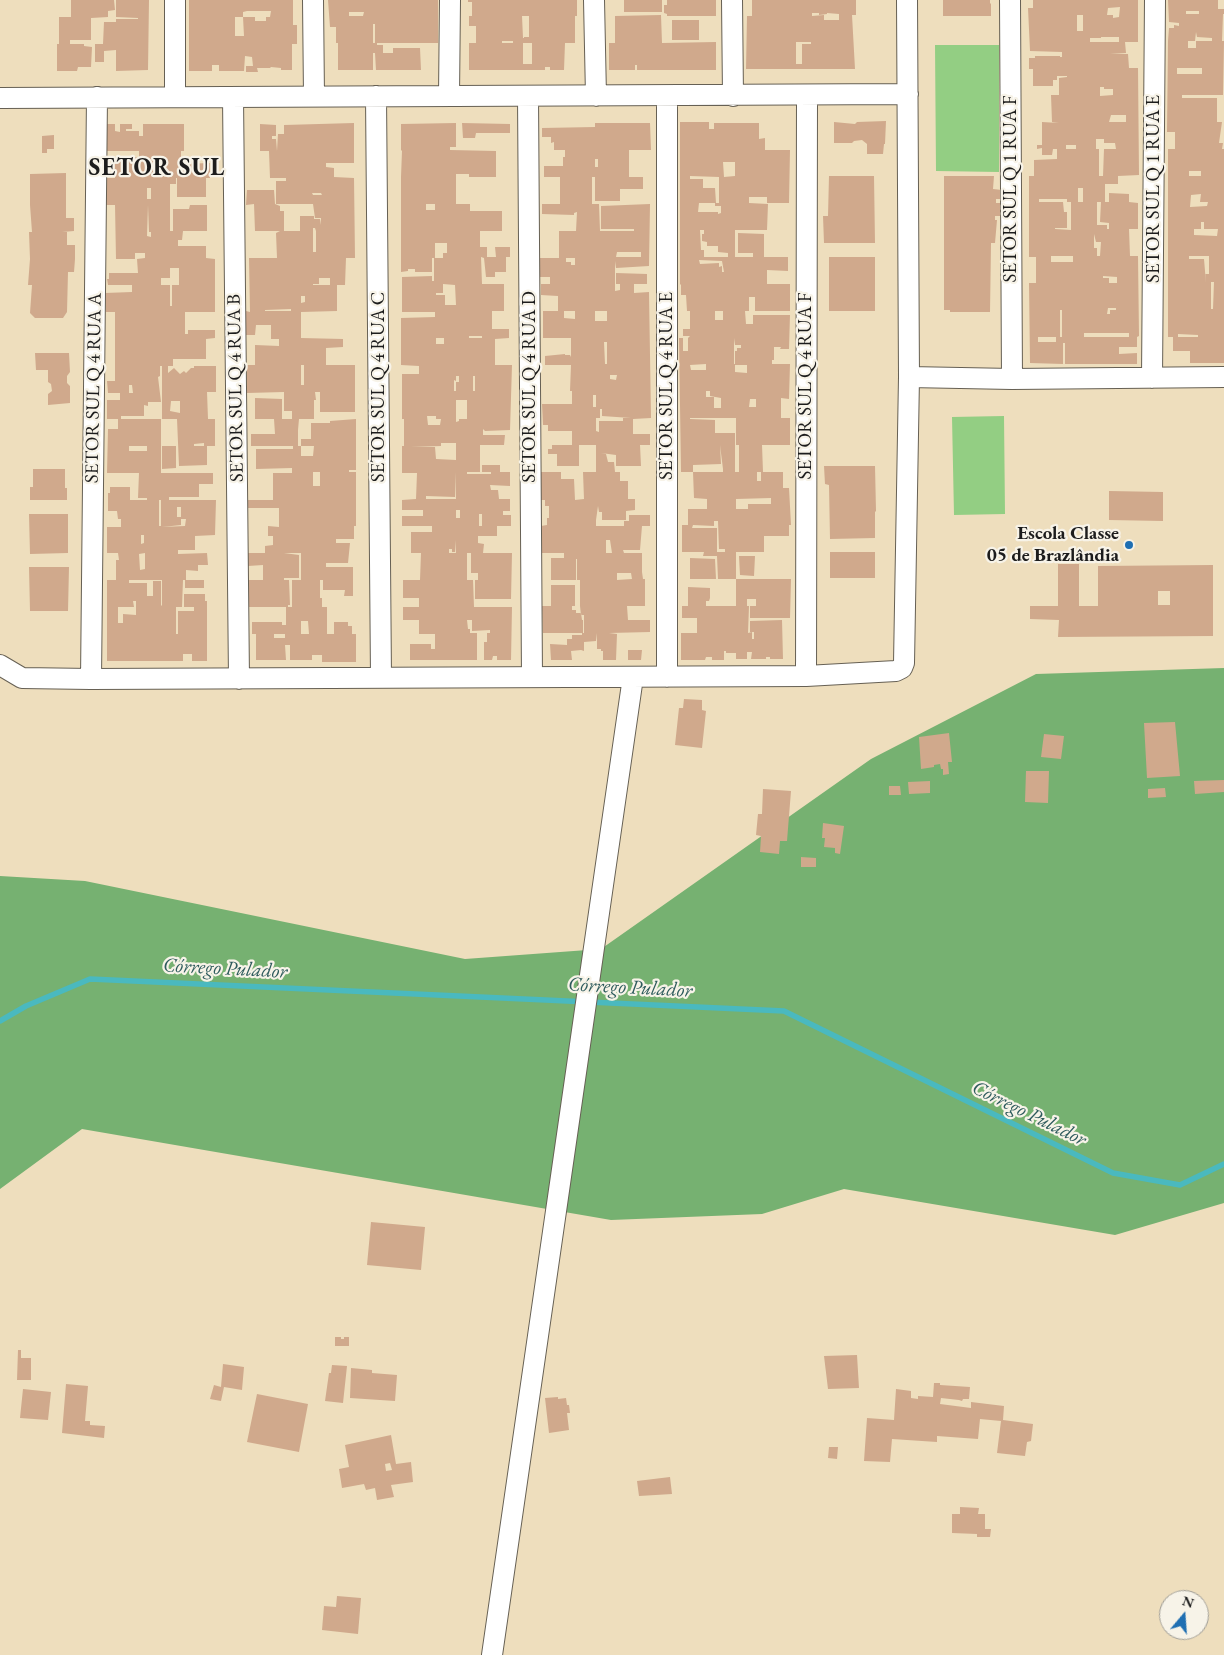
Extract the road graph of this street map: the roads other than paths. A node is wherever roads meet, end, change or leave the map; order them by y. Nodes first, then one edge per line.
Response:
1 (174, 0) edge
2 (313, 0) edge
3 (450, 0) edge
4 (594, 0) edge
5 (732, 0) edge
6 (907, 0) edge
7 (1010, 0) edge
8 (1155, 0) edge
9 (908, 94) junction
10 (807, 95) junction
11 (233, 96) junction
12 (314, 96) junction
13 (376, 96) junction
14 (449, 96) junction
15 (528, 96) junction
16 (596, 96) junction
17 (666, 96) junction
18 (733, 96) junction
19 (97, 97) junction
20 (175, 97) junction
21 (0, 98) edge
22 (909, 377) junction
23 (1224, 377) edge
24 (1152, 378) junction
25 (1012, 379) junction
26 (0, 665) edge
27 (667, 676) junction
28 (806, 676) junction
29 (532, 677) junction
30 (633, 677) junction
31 (381, 678) junction
32 (91, 679) junction
33 (239, 679) junction
34 (492, 1655) edge

1 - 20 street
2 - 12 street
3 - 14 street
4 - 16 street
5 - 18 street
6 - 9 street
7 - 25 street, SETOR SUL Q 1 RUA F
8 - 24 street, SETOR SUL Q 1 RUA E
9 - 10 street
9 - 22 street
10 - 18 street
10 - 28 street, SETOR SUL Q 4 RUA F
11 - 12 street
11 - 20 street
11 - 33 street, SETOR SUL Q 4 RUA B
12 - 13 street
13 - 14 street
13 - 31 street, SETOR SUL Q 4 RUA C
14 - 15 street
15 - 16 street
15 - 29 street, SETOR SUL Q 4 RUA D
16 - 17 street
17 - 18 street
17 - 27 street, SETOR SUL Q 4 RUA E
19 - 20 street
19 - 21 street
19 - 32 street, SETOR SUL Q 4 RUA A
22 - 25 street
22 - 28 street
23 - 24 street
24 - 25 street
26 - 32 street
27 - 28 street
27 - 30 street
29 - 30 street
29 - 31 street
30 - 34 street
31 - 33 street
32 - 33 street

